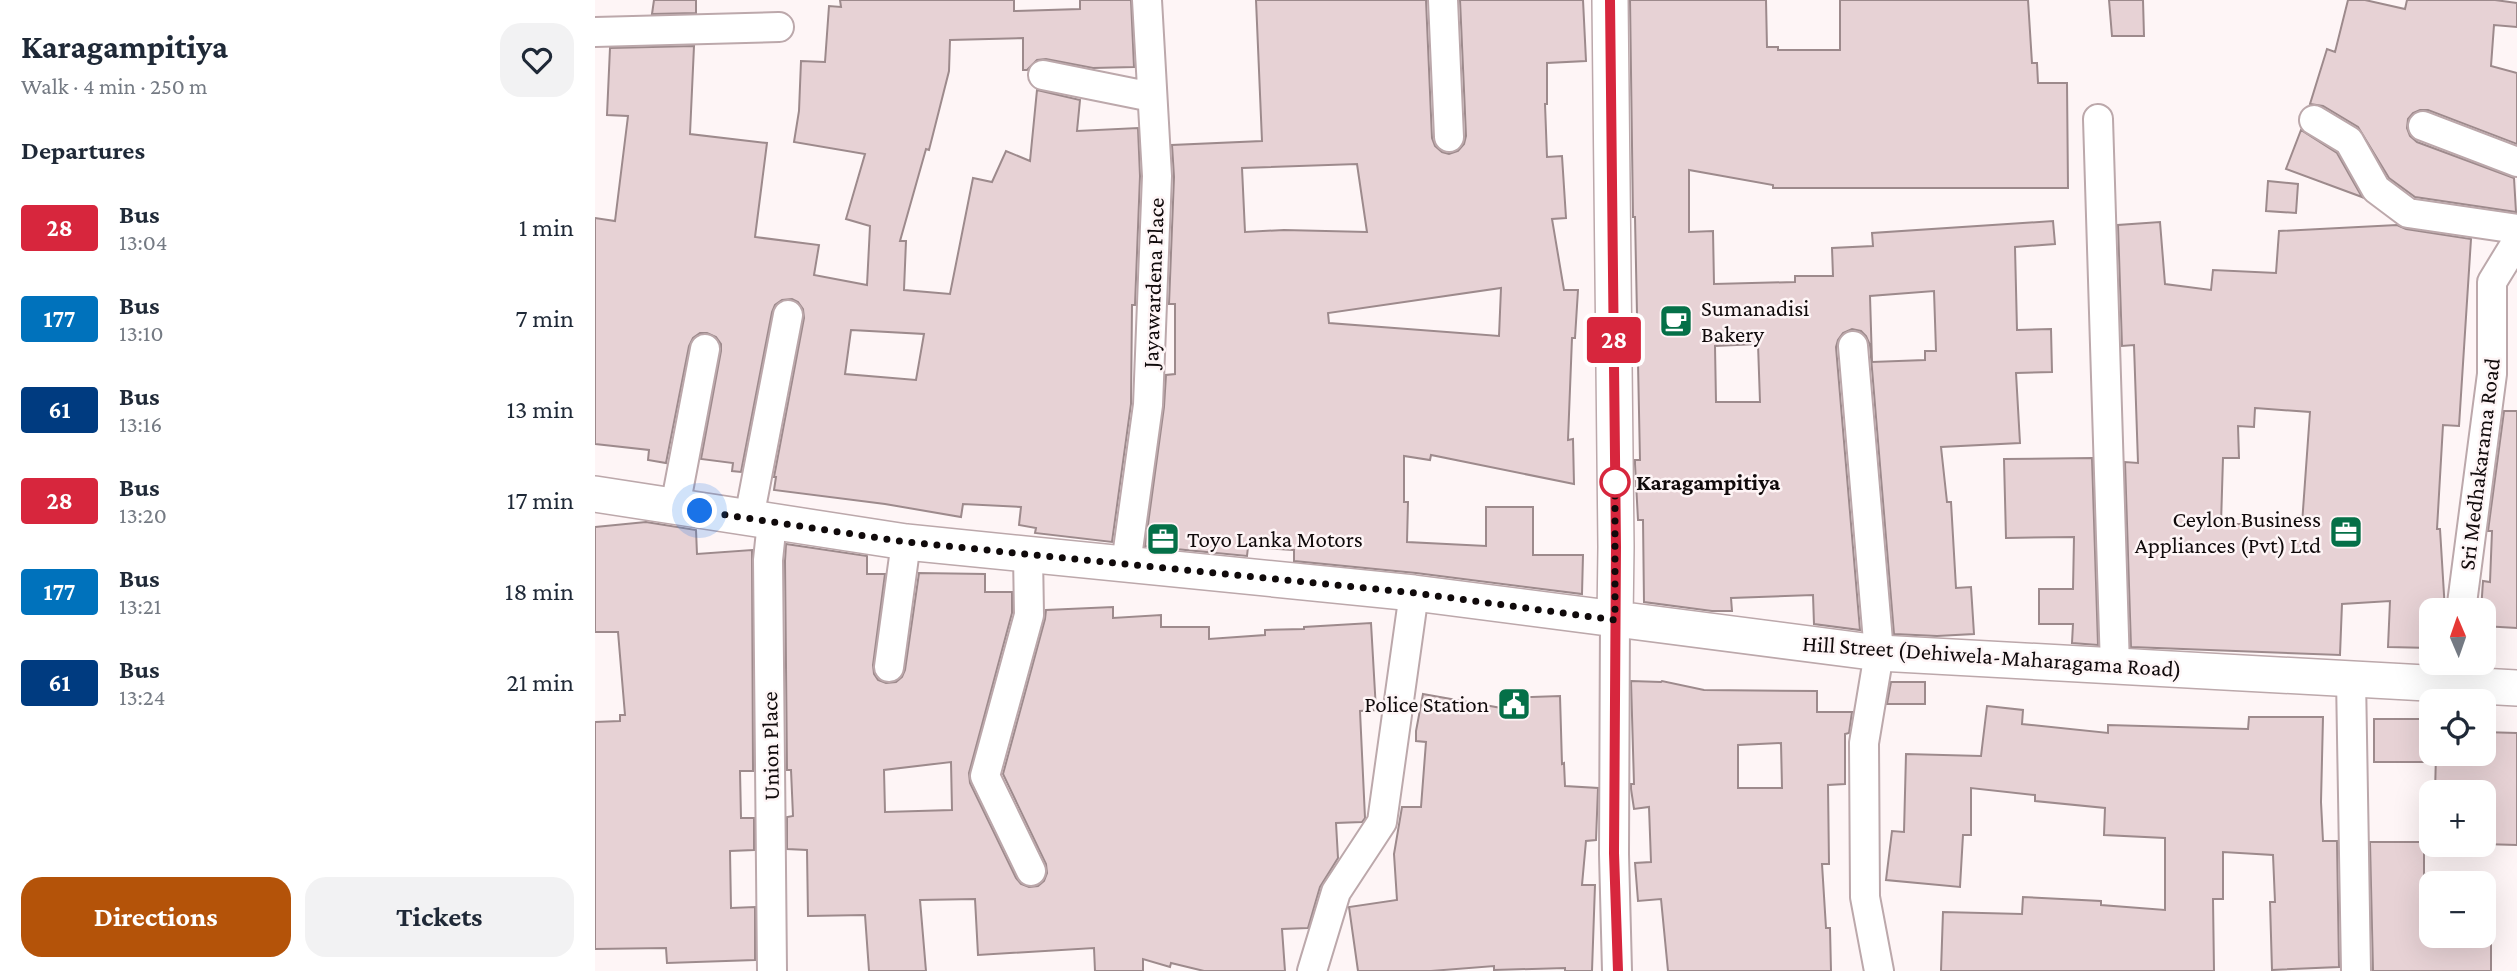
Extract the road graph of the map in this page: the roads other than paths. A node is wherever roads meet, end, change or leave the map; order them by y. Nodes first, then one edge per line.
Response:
1 (1147, 0) edge
2 (1443, 0) edge
3 (1610, 0) edge
4 (779, 27) dead end
5 (595, 33) edge
6 (1043, 75) dead end
7 (1152, 97) junction
8 (2098, 119) dead end
9 (2314, 120) dead end
10 (2423, 126) dead end
11 (1449, 136) dead end
12 (2517, 162) edge
13 (2517, 229) edge
14 (2517, 241) edge
15 (788, 315) dead end
16 (1853, 346) dead end
17 (705, 349) dead end
18 (595, 494) edge
19 (675, 507) junction
20 (760, 520) junction
21 (906, 542) junction
22 (1028, 555) junction
23 (1126, 564) junction
24 (1415, 593) junction
25 (2463, 598) edge
26 (1615, 620) junction
27 (1879, 653) junction
28 (889, 667) dead end
29 (2115, 667) junction
30 (2419, 675) edge
31 (2466, 676) edge
32 (2351, 678) junction
33 (2517, 688) edge
34 (1031, 871) dead end
35 (772, 971) edge
36 (1312, 971) edge
37 (1618, 971) edge
38 (1879, 971) edge
39 (2356, 971) edge

1 - 7 street, Jayawardena Place
2 - 11 street
3 - 26 main road
4 - 5 street
6 - 7 street
7 - 23 street, Jayawardena Place
8 - 29 street
9 - 13 street
10 - 12 street
14 - 25 street, Sri Medhakarama Road
15 - 20 street, Union Place
16 - 27 street
17 - 19 street
18 - 19 main road, Hill Street (Dehiwela-Maharagama Road)
19 - 20 main road, Hill Street (Dehiwela-Maharagama Road)
20 - 21 main road, Hill Street (Dehiwela-Maharagama Road)
20 - 35 street, Union Place
21 - 22 main road, Hill Street (Dehiwela-Maharagama Road)
21 - 28 street
22 - 23 main road, Hill Street (Dehiwela-Maharagama Road)
22 - 34 street
23 - 24 main road, Hill Street (Dehiwela-Maharagama Road)
24 - 26 main road, Hill Street (Dehiwela-Maharagama Road)
24 - 36 street
26 - 27 main road, Hill Street (Dehiwela-Maharagama Road)
26 - 37 street
27 - 29 main road, Hill Street (Dehiwela-Maharagama Road)
27 - 38 street
29 - 32 main road, Hill Street (Dehiwela-Maharagama Road)
30 - 32 main road, Hill Street (Dehiwela-Maharagama Road)
31 - 33 main road, Hill Street (Dehiwela-Maharagama Road)
32 - 39 street

